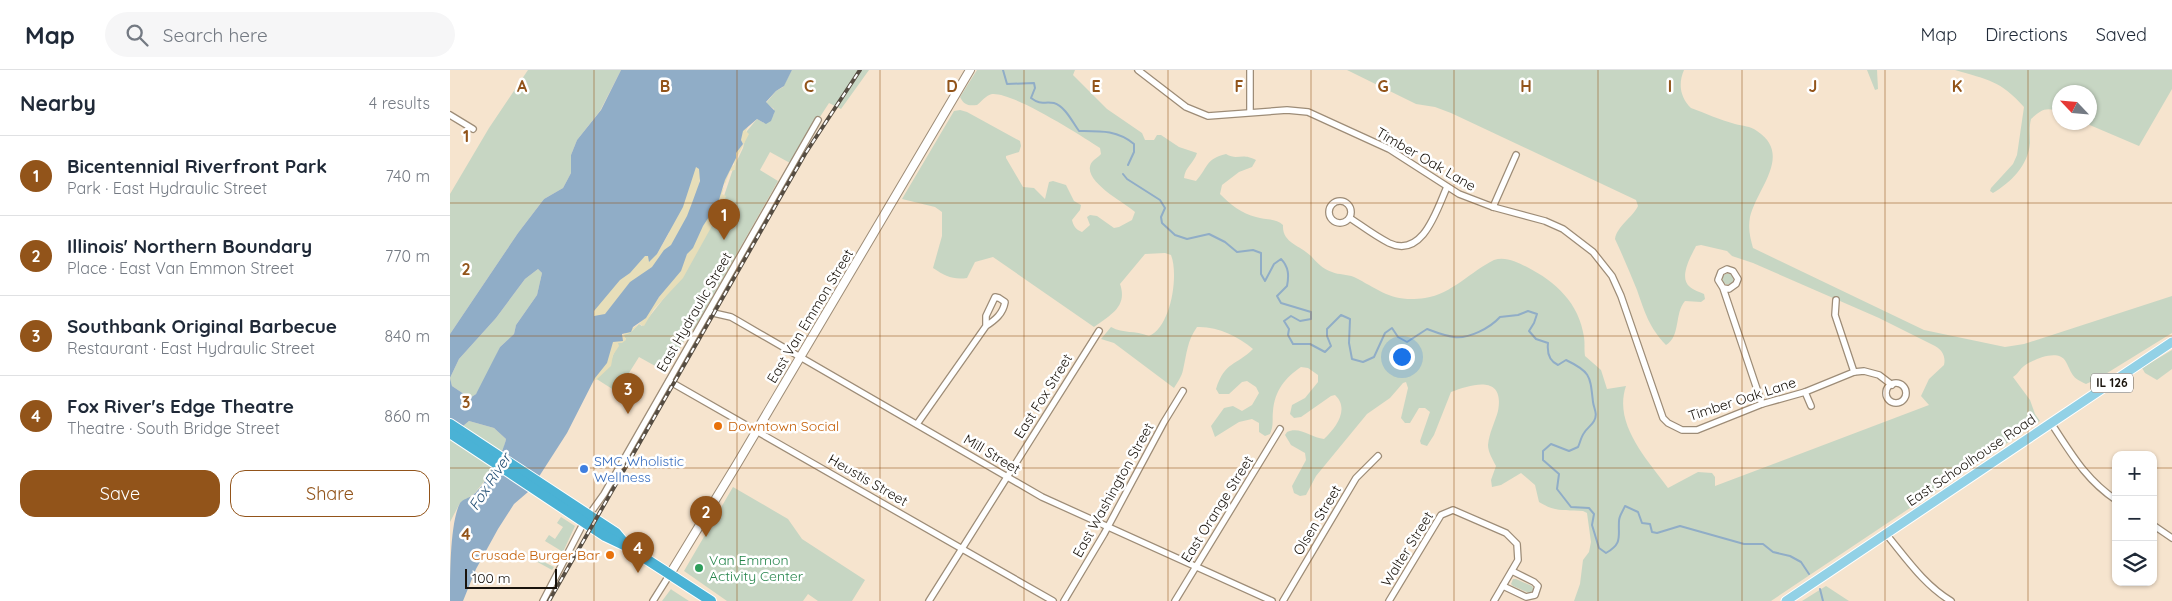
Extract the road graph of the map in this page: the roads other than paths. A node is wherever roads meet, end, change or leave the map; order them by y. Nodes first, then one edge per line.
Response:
1 (970, 70) edge
2 (1138, 70) edge
3 (1250, 70) edge
4 (1250, 112) junction
5 (450, 114) edge
6 (818, 120) dead end
7 (473, 129) dead end
8 (1516, 155) dead end
9 (1447, 187) junction
10 (1493, 206) junction
11 (1350, 218) dead end
12 (1723, 288) dead end
13 (1836, 300) dead end
14 (709, 312) junction
15 (986, 326) junction
16 (1099, 331) dead end
17 (2172, 342) edge
18 (800, 356) junction
19 (1854, 372) junction
20 (669, 381) junction
21 (1892, 384) dead end
22 (1183, 391) dead end
23 (1805, 392) junction
24 (1762, 404) junction
25 (1810, 406) dead end
26 (2051, 423) junction
27 (450, 424) edge
28 (917, 424) junction
29 (1280, 430) dead end
30 (756, 431) junction
31 (450, 433) edge
32 (470, 441) junction
33 (1378, 456) dead end
34 (1007, 477) junction
35 (2112, 497) edge
36 (586, 519) junction
37 (1107, 528) junction
38 (2157, 528) edge
39 (1886, 534) junction
40 (2172, 538) edge
41 (961, 548) junction
42 (1196, 567) junction
43 (1512, 571) junction
44 (670, 574) junction
45 (1503, 586) junction
46 (543, 601) edge
47 (653, 601) edge
48 (710, 601) edge
49 (929, 601) edge
50 (1053, 601) edge
51 (1064, 601) edge
52 (1175, 601) edge
53 (1272, 601) edge
54 (1283, 601) edge
55 (1389, 601) edge
56 (1494, 601) edge
57 (1786, 601) edge
58 (1951, 601) edge

1 - 18 street, East Van Emmon Street
2 - 4 street, Timber Oak Lane
3 - 4 street
4 - 9 street, Timber Oak Lane
5 - 7 street
6 - 14 street, East Hydraulic Street
8 - 10 street
9 - 10 street, Timber Oak Lane
9 - 11 street
10 - 24 street, Timber Oak Lane
12 - 24 street
13 - 19 street
14 - 18 street, Mill Street
14 - 20 street, East Hydraulic Street
15 - 15 street
15 - 28 street
16 - 34 street, East Fox Street
17 - 26 main road, East Schoolhouse Road / IL 126
18 - 28 street, Mill Street
18 - 30 street, East Van Emmon Street
19 - 21 street
19 - 23 street, Timber Oak Lane
20 - 30 street, Heustis Street
20 - 36 street, East Hydraulic Street
22 - 37 street, East Washington Street
23 - 24 street, Timber Oak Lane
23 - 25 street
26 - 35 street
26 - 39 main road, East Schoolhouse Road
27 - 32 highway
28 - 34 street, Mill Street
29 - 42 street, East Orange Street
30 - 41 street, Heustis Street
30 - 44 street, East Van Emmon Street
31 - 32 highway
32 - 36 highway
33 - 54 street, Olsen Street
34 - 37 street, Mill Street
34 - 41 street, East Fox Street
36 - 44 highway
36 - 46 street, East Hydraulic Street
37 - 42 street, Mill Street
37 - 51 street, East Washington Street
38 - 40 street
39 - 57 main road, East Schoolhouse Road
39 - 58 street
41 - 49 street, East Fox Street
41 - 50 street, Heustis Street
42 - 52 street, East Orange Street
42 - 53 street, Mill Street
43 - 45 street
43 - 45 street
43 - 55 street, Walter Street
44 - 47 street
44 - 48 highway
45 - 56 street

